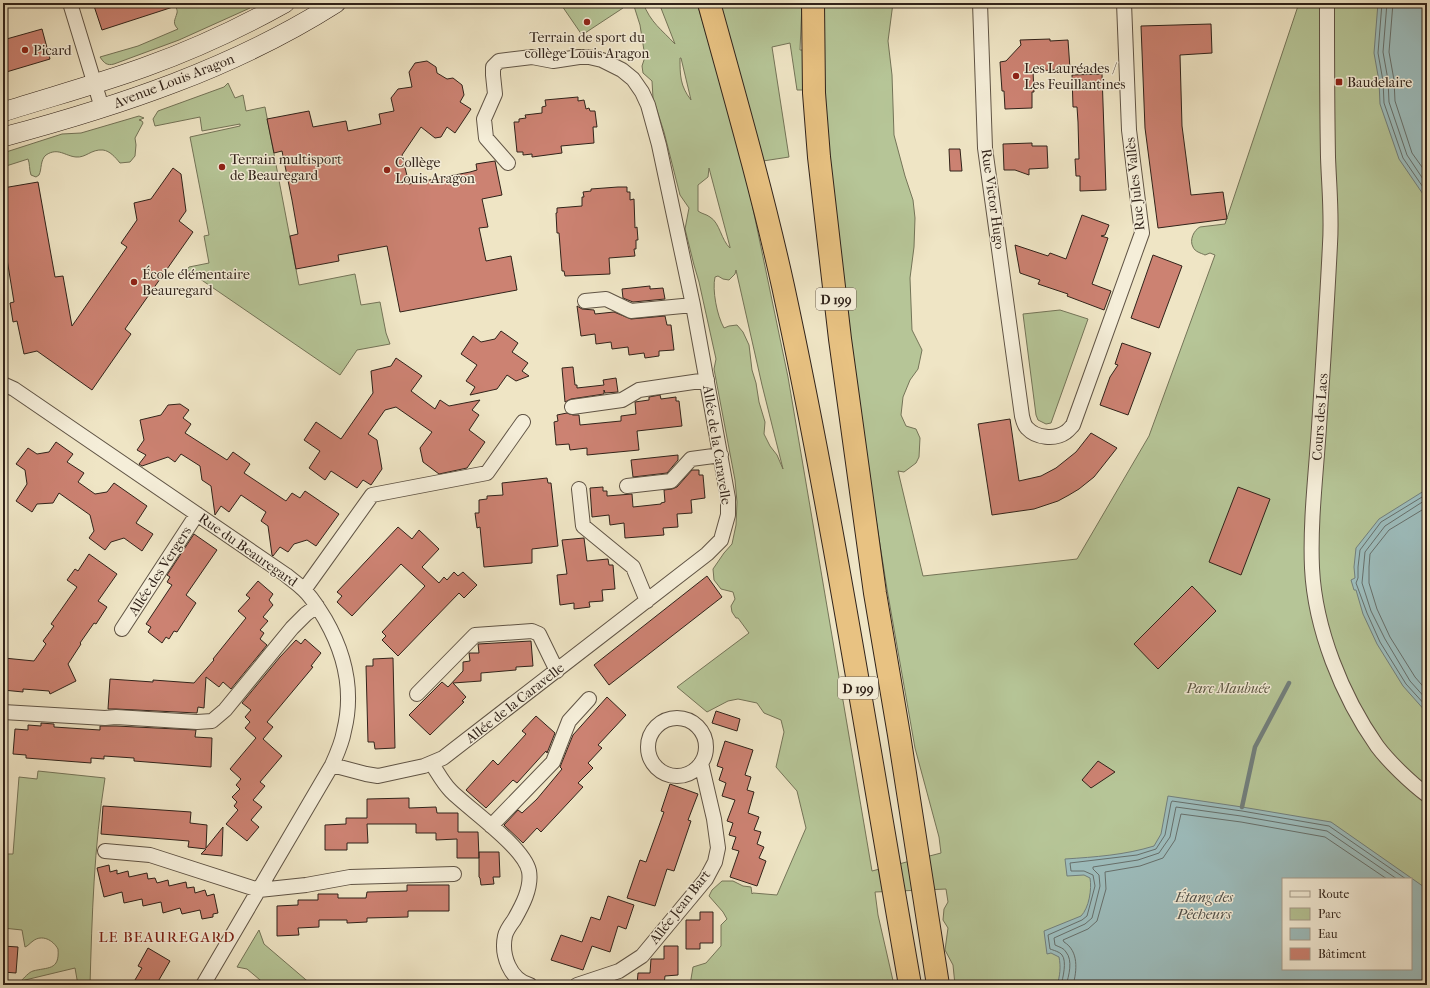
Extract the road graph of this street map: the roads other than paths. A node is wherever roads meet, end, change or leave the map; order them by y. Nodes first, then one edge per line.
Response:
1 (70, 3) edge
2 (285, 3) edge
3 (336, 3) edge
4 (709, 3) edge
5 (813, 3) edge
6 (980, 3) edge
7 (1124, 3) edge
8 (1327, 3) edge
9 (95, 84) junction
10 (102, 108) junction
11 (3, 112) edge
12 (3, 137) edge
13 (508, 164) dead end
14 (585, 301) dead end
15 (693, 305) junction
16 (707, 380) junction
17 (3, 384) edge
18 (572, 407) dead end
19 (523, 422) dead end
20 (1073, 425) joint
21 (721, 455) junction
22 (627, 486) dead end
23 (579, 489) dead end
24 (197, 514) junction
25 (304, 590) junction
26 (647, 600) junction
27 (317, 606) junction
28 (122, 629) dead end
29 (557, 670) junction
30 (417, 694) dead end
31 (589, 699) dead end
32 (3, 712) edge
33 (702, 763) junction
34 (432, 764) junction
35 (332, 765) junction
36 (1427, 795) edge
37 (491, 826) junction
38 (105, 851) dead end
39 (454, 874) dead end
40 (260, 890) junction
41 (203, 985) edge
42 (530, 985) edge
43 (577, 985) edge
44 (910, 985) edge
45 (938, 985) edge

1 - 9 street
2 - 9 main road, Avenue Louis Aragon
3 - 10 main road, Avenue Louis Aragon
4 - 44 highway, D 199
5 - 45 highway, D 199
6 - 20 street, Rue Victor Hugo
7 - 20 street, Rue Jules Vallès
8 - 36 street, Cours des Lacs
9 - 10 street
9 - 11 main road, Avenue Louis Aragon
10 - 12 main road, Avenue Louis Aragon
13 - 15 street, Allée de la Caravelle
14 - 15 street
15 - 16 street, Allée de la Caravelle
16 - 18 street
16 - 21 street, Allée de la Caravelle
17 - 24 street, Rue du Beauregard
19 - 25 street
21 - 22 street
21 - 26 street, Allée de la Caravelle
23 - 26 street
24 - 25 street, Rue du Beauregard
24 - 28 street, Allée des Vergers
25 - 27 street, Rue du Beauregard
26 - 29 street, Allée de la Caravelle
27 - 32 street
27 - 35 street, Rue du Beauregard
29 - 30 street
29 - 34 street, Allée de la Caravelle
31 - 37 street
33 - 33 street, Allée Jean Bart
33 - 43 street, Allée Jean Bart
34 - 35 street, Allée de la Caravelle
34 - 37 street
35 - 40 street, Rue du Beauregard
37 - 42 street
38 - 40 street
39 - 40 street
40 - 41 street, Rue du Beauregard

